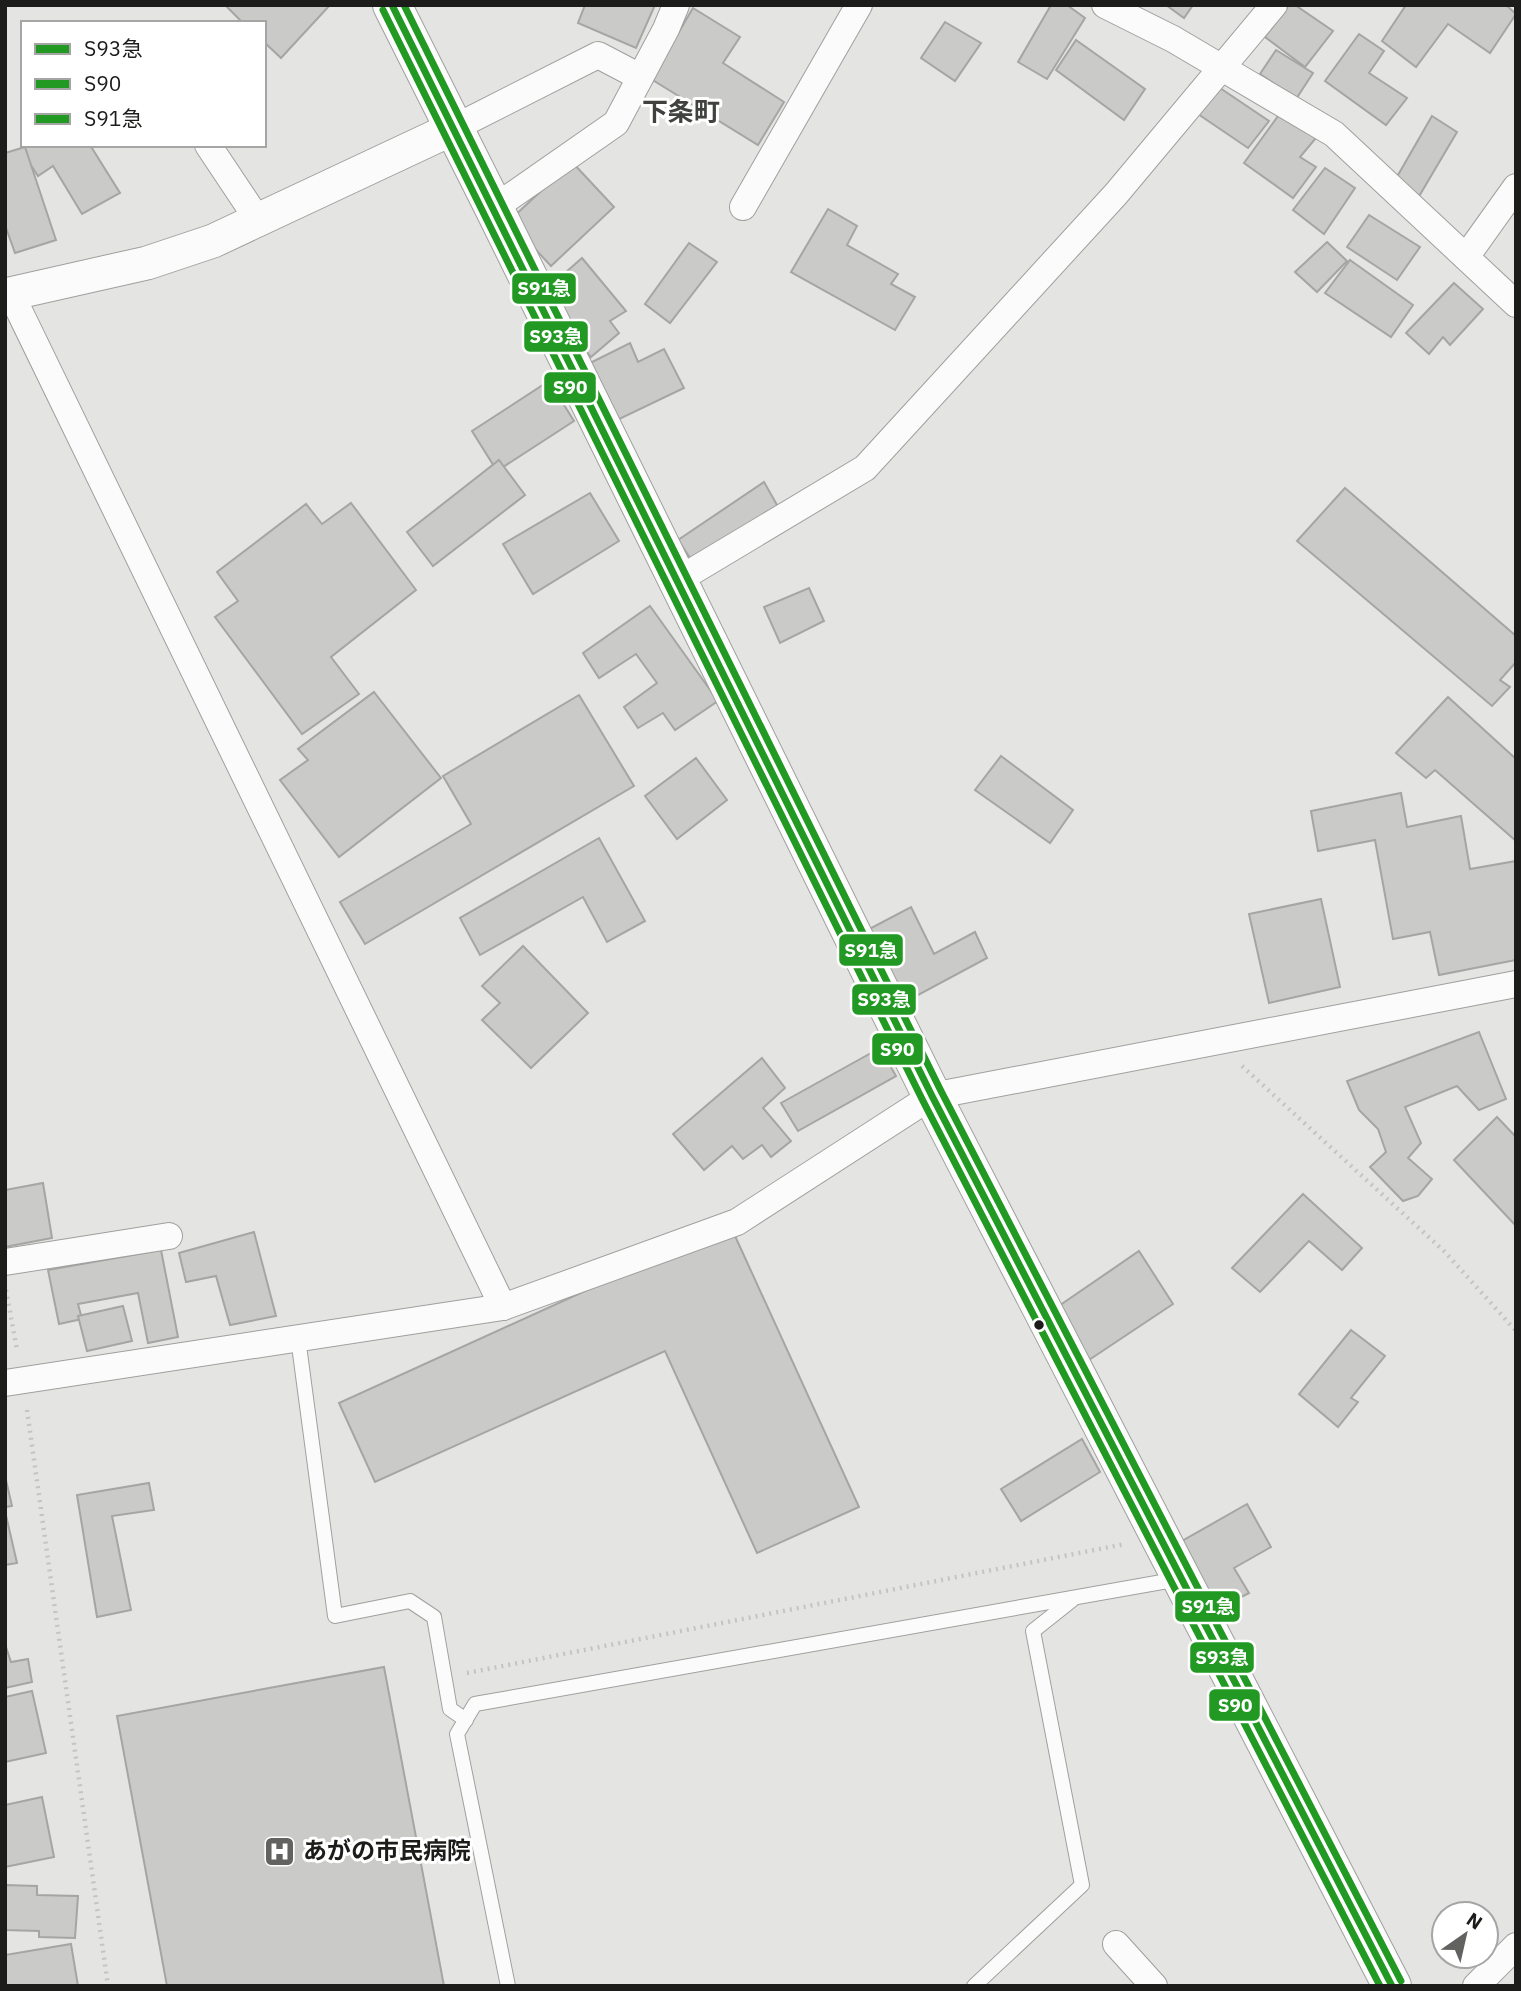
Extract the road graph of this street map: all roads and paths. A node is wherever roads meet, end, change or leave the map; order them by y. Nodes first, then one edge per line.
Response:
1 (392, 5) edge
2 (676, 5) edge
3 (859, 5) edge
4 (1105, 5) edge
5 (1274, 5) edge
6 (1222, 67) junction
7 (640, 77) junction
8 (454, 128) junction
9 (209, 147) edge
10 (1516, 187) edge
11 (743, 207) dead end
12 (495, 208) junction
13 (258, 220) junction
14 (1466, 257) junction
15 (8, 295) edge
16 (1516, 304) edge
17 (678, 580) junction
18 (1516, 984) edge
19 (1215, 1042) junction
20 (932, 1096) junction
21 (169, 1236) dead end
22 (5, 1262) edge
23 (5, 1285) edge
24 (503, 1307) junction
25 (1516, 1331) edge
26 (299, 1338) junction
27 (14, 1381) edge
28 (1160, 1538) junction
29 (1181, 1578) junction
30 (1076, 1597) junction
31 (445, 1678) junction
32 (466, 1720) junction
33 (1116, 1944) dead end
34 (1516, 1946) edge
35 (108, 1986) edge
36 (508, 1986) edge
37 (974, 1986) edge
38 (1154, 1986) edge
39 (1392, 1986) edge
40 (1476, 1986) edge

1 - 8 main road
2 - 7 street
3 - 11 street
4 - 6 street
5 - 6 street
6 - 14 street
6 - 17 street
7 - 8 street
7 - 12 street
8 - 12 main road
8 - 13 street
9 - 13 street
10 - 14 street
12 - 17 main road
13 - 15 street
14 - 16 street
15 - 24 street
17 - 20 main road
18 - 19 street
19 - 20 street
19 - 25 path
20 - 24 street
20 - 28 main road
21 - 22 street
23 - 27 path
24 - 26 street
26 - 27 street
26 - 31 lane
27 - 35 path
28 - 29 main road
28 - 31 path
29 - 30 lane
29 - 39 main road
30 - 32 lane
30 - 37 lane
31 - 32 lane
32 - 36 lane
33 - 38 street
34 - 40 street

